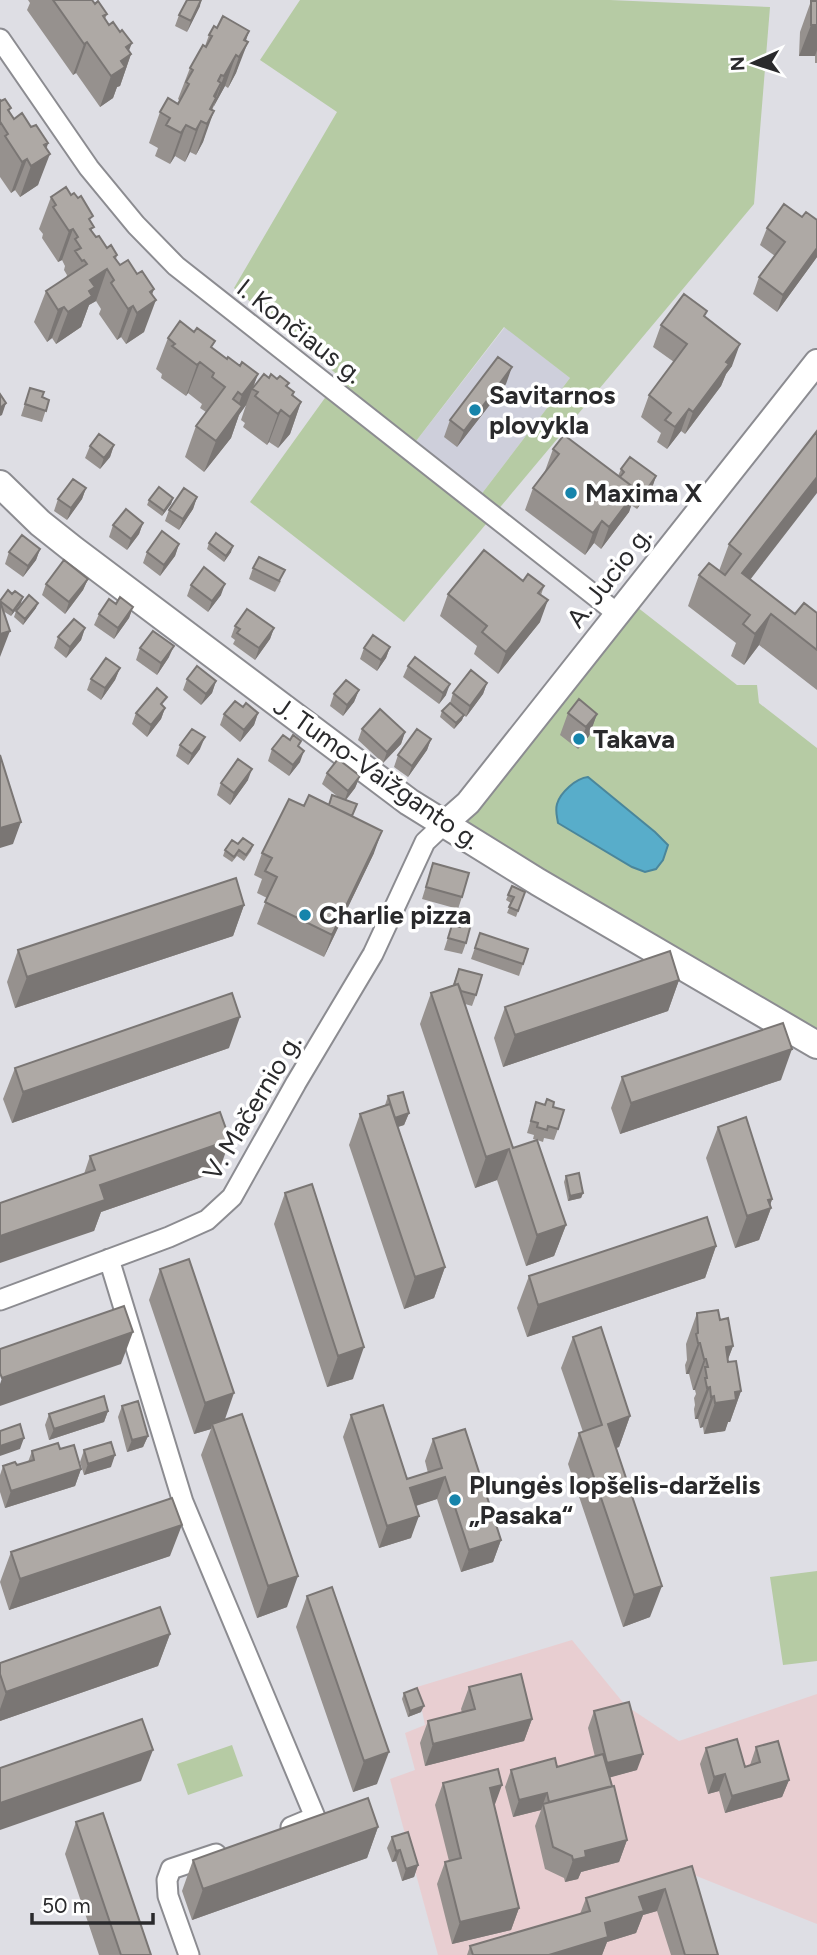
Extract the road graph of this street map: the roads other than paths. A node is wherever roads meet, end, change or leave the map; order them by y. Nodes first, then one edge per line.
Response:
1 (0, 39) edge
2 (817, 362) edge
3 (0, 484) edge
4 (618, 614) junction
5 (443, 825) junction
6 (817, 1045) edge
7 (109, 1259) junction
8 (0, 1300) edge
9 (270, 1835) edge
10 (233, 1848) edge
11 (189, 1955) edge

1 - 4 street, I. Končiaus g.
2 - 4 street, A. Jucio g.
3 - 5 main road, J. Tumo-Vaižganto g.
4 - 5 street, A. Jucio g.
5 - 6 main road, J. Tumo-Vaižganto g.
5 - 7 street, V. Mačernio g.
7 - 8 street, V. Mačernio g.
7 - 9 street
10 - 11 street

